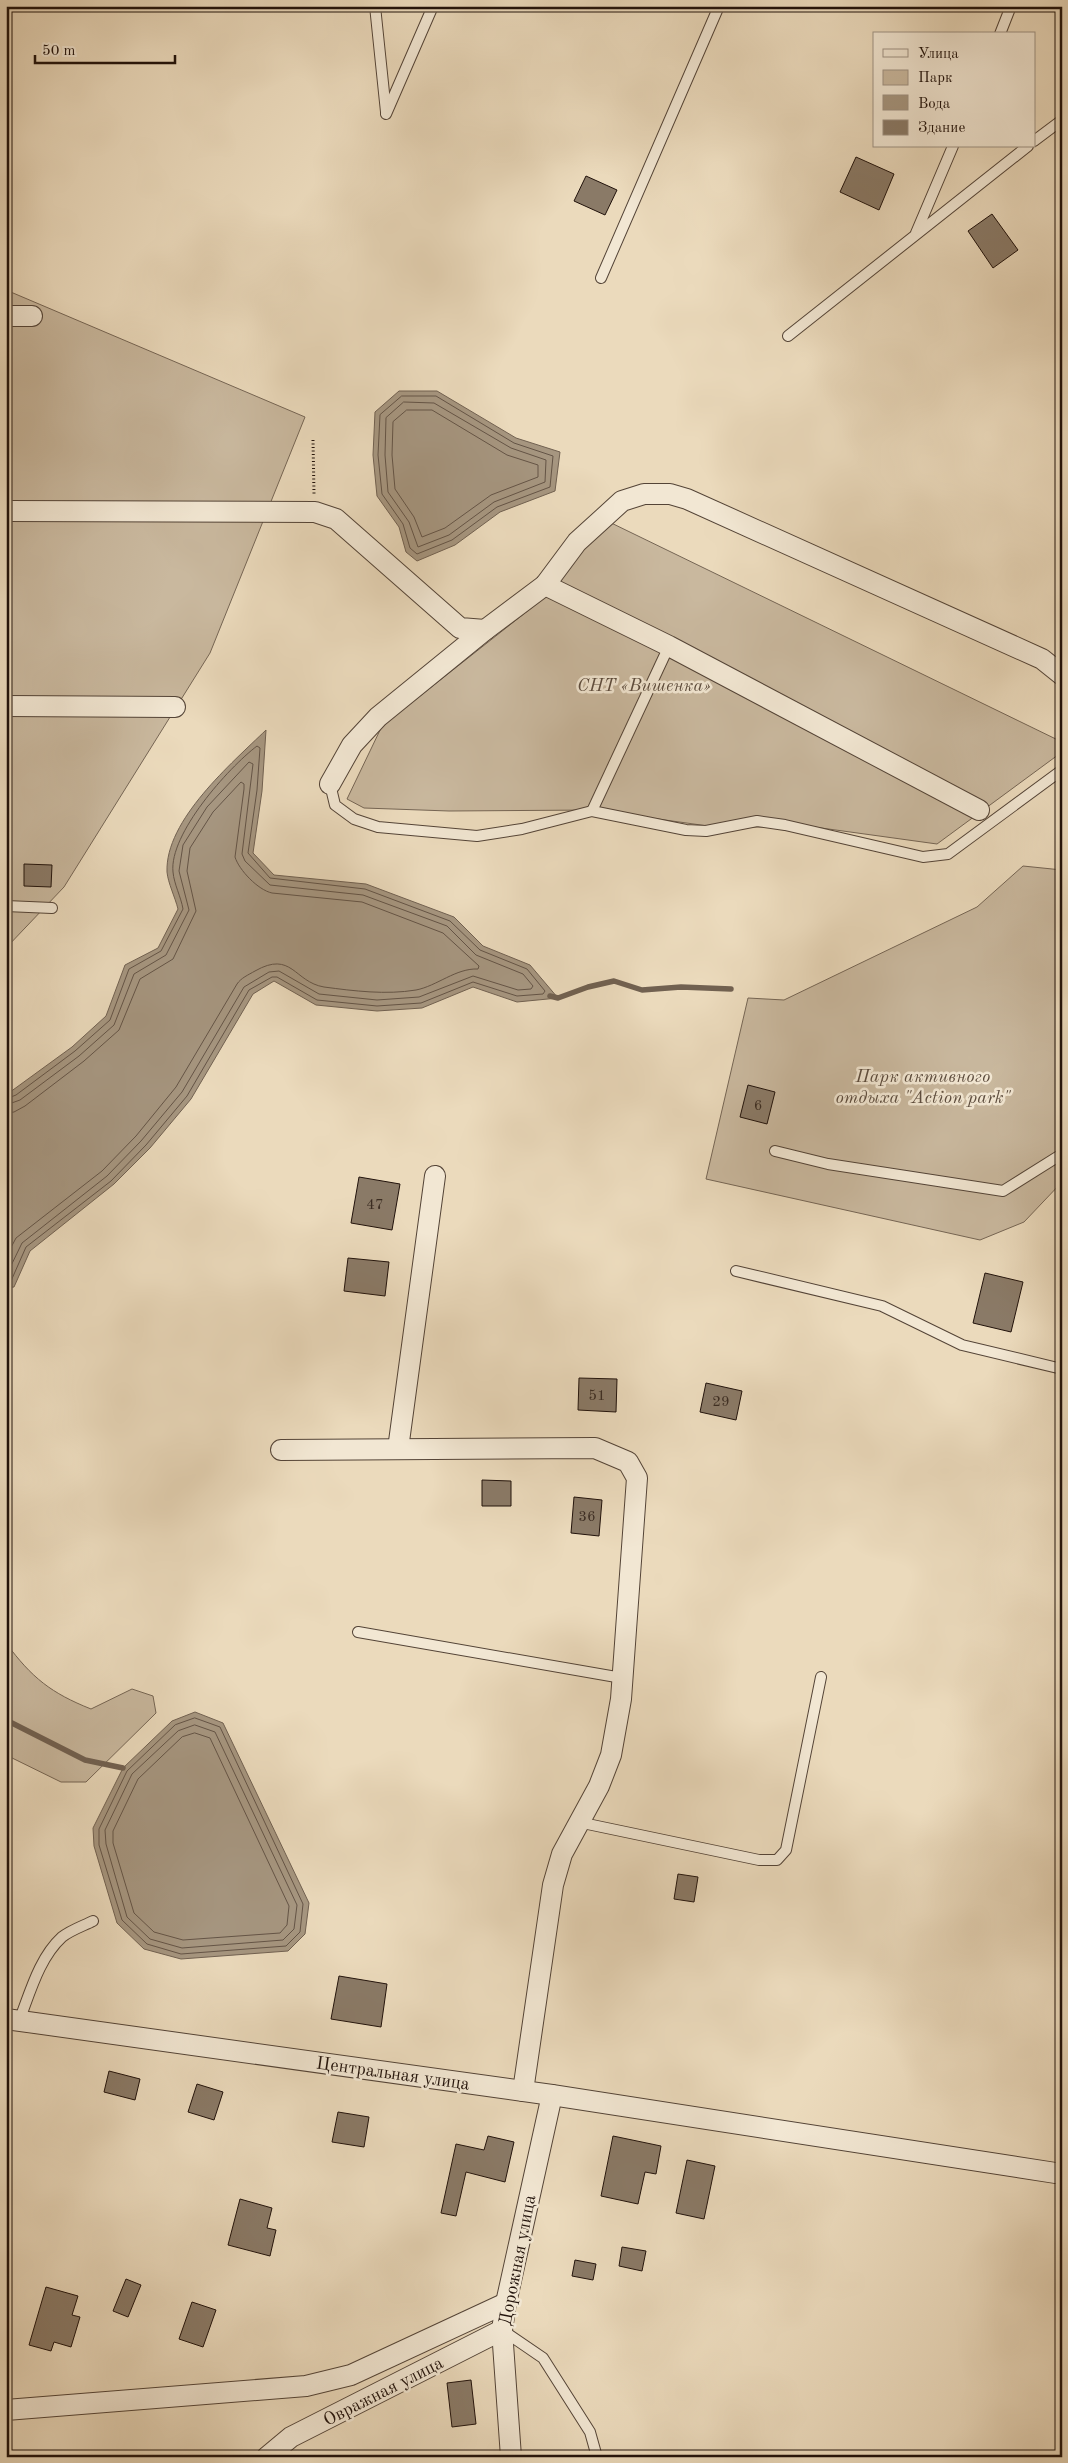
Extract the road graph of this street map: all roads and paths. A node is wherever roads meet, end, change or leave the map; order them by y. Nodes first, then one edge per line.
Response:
1 (375, 6) edge
2 (433, 6) edge
3 (719, 6) edge
4 (1011, 6) edge
5 (1001, 32) edge
6 (1062, 120) edge
7 (1036, 140) edge
8 (952, 148) edge
9 (1025, 148) edge
10 (916, 234) junction
11 (601, 278) dead end
12 (6, 316) edge
13 (32, 316) dead end
14 (788, 336) dead end
15 (313, 440) dead end
16 (6, 511) edge
17 (315, 512) junction
18 (545, 585) junction
19 (485, 630) junction
20 (669, 646) junction
21 (1062, 675) edge
22 (6, 706) edge
23 (175, 707) dead end
24 (1062, 770) edge
25 (330, 784) joint
26 (979, 810) dead end
27 (592, 811) junction
28 (6, 906) edge
29 (52, 908) dead end
30 (775, 1151) dead end
31 (1062, 1154) edge
32 (435, 1176) dead end
33 (736, 1271) dead end
34 (1062, 1369) edge
35 (398, 1449) junction
36 (281, 1450) dead end
37 (358, 1632) dead end
38 (821, 1677) dead end
39 (622, 1678) junction
40 (578, 1822) junction
41 (94, 1921) dead end
42 (13, 2020) edge
43 (523, 2091) junction
44 (552, 2095) junction
45 (1062, 2174) edge
46 (506, 2303) junction
47 (502, 2330) junction
48 (6, 2410) edge
49 (267, 2457) edge
50 (511, 2457) edge
51 (597, 2457) edge

1 - 2 lane
3 - 11 lane
4 - 5 lane
6 - 7 lane
8 - 10 lane
9 - 10 lane
10 - 14 lane
12 - 13 street
15 - 17 path
16 - 17 street
17 - 19 street
18 - 19 street
18 - 20 street
18 - 21 street
19 - 25 street
20 - 26 street
20 - 27 lane
22 - 23 street
24 - 27 lane
25 - 27 lane
28 - 29 lane
30 - 31 lane
32 - 35 street
33 - 34 lane
35 - 36 street
35 - 39 street
37 - 39 lane
38 - 40 lane
39 - 40 street
40 - 43 street
41 - 42 lane
42 - 43 street, Центральная улица
43 - 44 street, Центральная улица
44 - 45 street, Центральная улица
44 - 46 street, Дорожная улица
46 - 47 street, Дорожная улица
46 - 48 street
47 - 49 street, Овражная улица
47 - 50 street, Дорожная улица
47 - 51 lane

